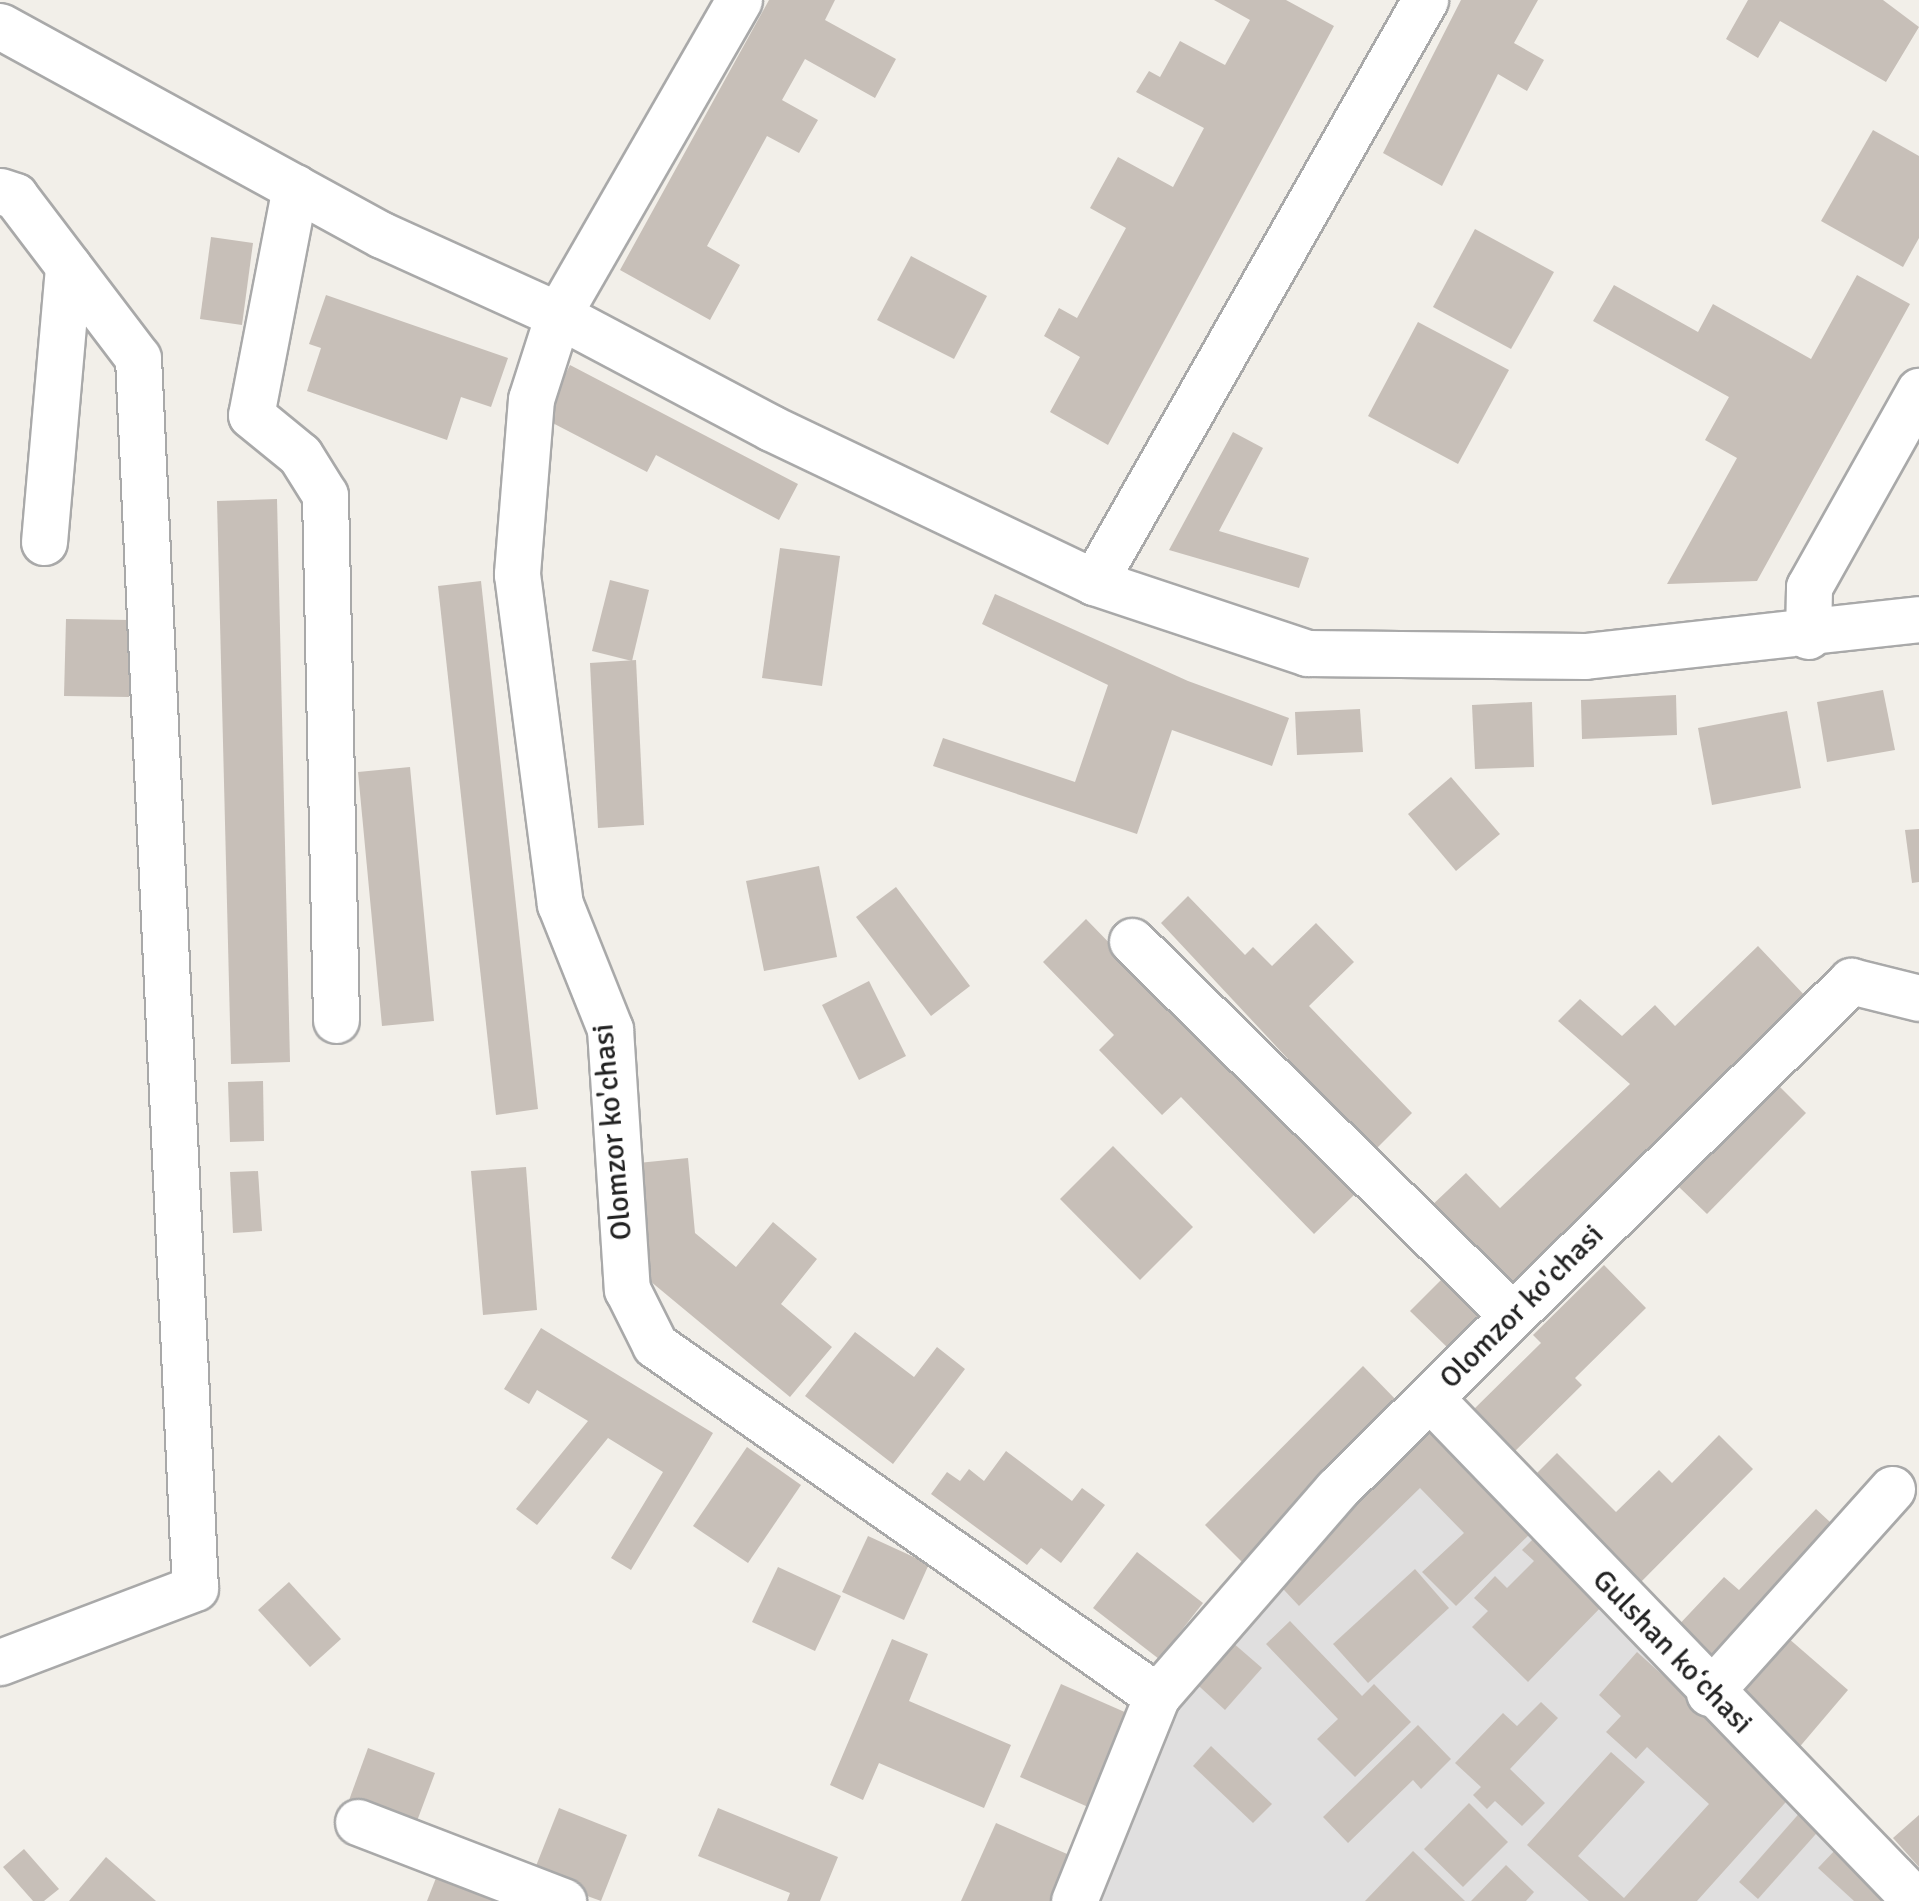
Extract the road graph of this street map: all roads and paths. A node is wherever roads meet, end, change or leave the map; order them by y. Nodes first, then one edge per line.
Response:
1 (739, 0) edge
2 (1425, 0) edge
3 (0, 26) edge
4 (5, 184) edge
5 (295, 187) junction
6 (68, 266) junction
7 (558, 315) junction
8 (1919, 391) edge
9 (44, 542) dead end
10 (1094, 582) junction
11 (1919, 619) edge
12 (1808, 636) junction
13 (1132, 940) dead end
14 (1919, 998) edge
15 (336, 1020) dead end
16 (1511, 1314) junction
17 (1431, 1399) junction
18 (1892, 1489) dead end
19 (0, 1662) edge
20 (1709, 1693) junction
21 (1157, 1696) junction
22 (358, 1822) dead end
23 (561, 1901) edge
24 (1074, 1901) edge
25 (1916, 1901) edge

1 - 7 street, Olomzor ko'chasi
2 - 10 street
3 - 5 street
4 - 6 street
5 - 7 street
5 - 15 street
6 - 9 street
6 - 19 street
7 - 10 street
7 - 21 street, Olomzor ko'chasi
8 - 12 street
10 - 12 street
11 - 12 street
13 - 16 street
14 - 16 street, Olomzor ko'chasi
16 - 17 street, Olomzor ko'chasi
17 - 20 street, Gulshan koʻchasi
17 - 21 street, Olomzor ko'chasi
18 - 20 street
20 - 25 street, Gulshan koʻchasi
21 - 24 street, Olomzor ko'chasi
22 - 23 street

